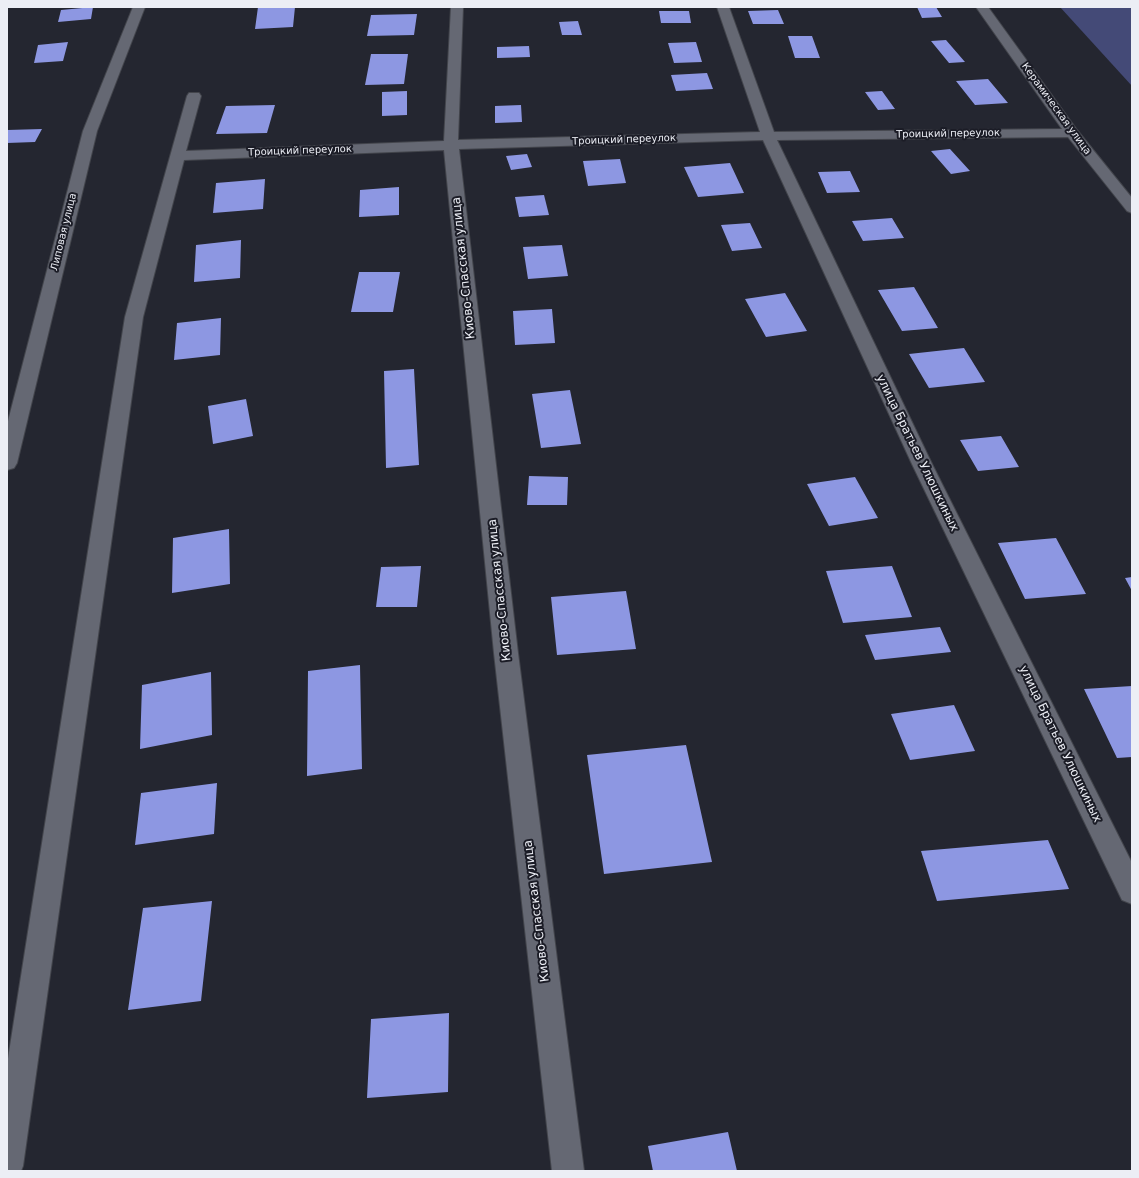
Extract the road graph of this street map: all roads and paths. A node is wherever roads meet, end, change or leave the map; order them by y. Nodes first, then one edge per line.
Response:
1 (139, 7) edge
2 (457, 7) edge
3 (723, 7) edge
4 (982, 7) edge
5 (194, 96) dead end
6 (1072, 133) junction
7 (768, 136) junction
8 (451, 145) junction
9 (177, 156) junction
10 (1132, 208) edge
11 (7, 464) edge
12 (1132, 891) edge
13 (7, 1166) edge
14 (568, 1171) edge

1 - 11 street, Липовая улица
2 - 8 street, Киово-Спасская улица
3 - 7 street, улица Братьев Улюшкиных
4 - 6 street, Керамическая улица
5 - 9 street
6 - 7 street, Троицкий переулок
6 - 10 street, Керамическая улица
7 - 8 street, Троицкий переулок
7 - 12 street, улица Братьев Улюшкиных
8 - 9 street, Троицкий переулок
8 - 14 street, Киово-Спасская улица
9 - 13 street

